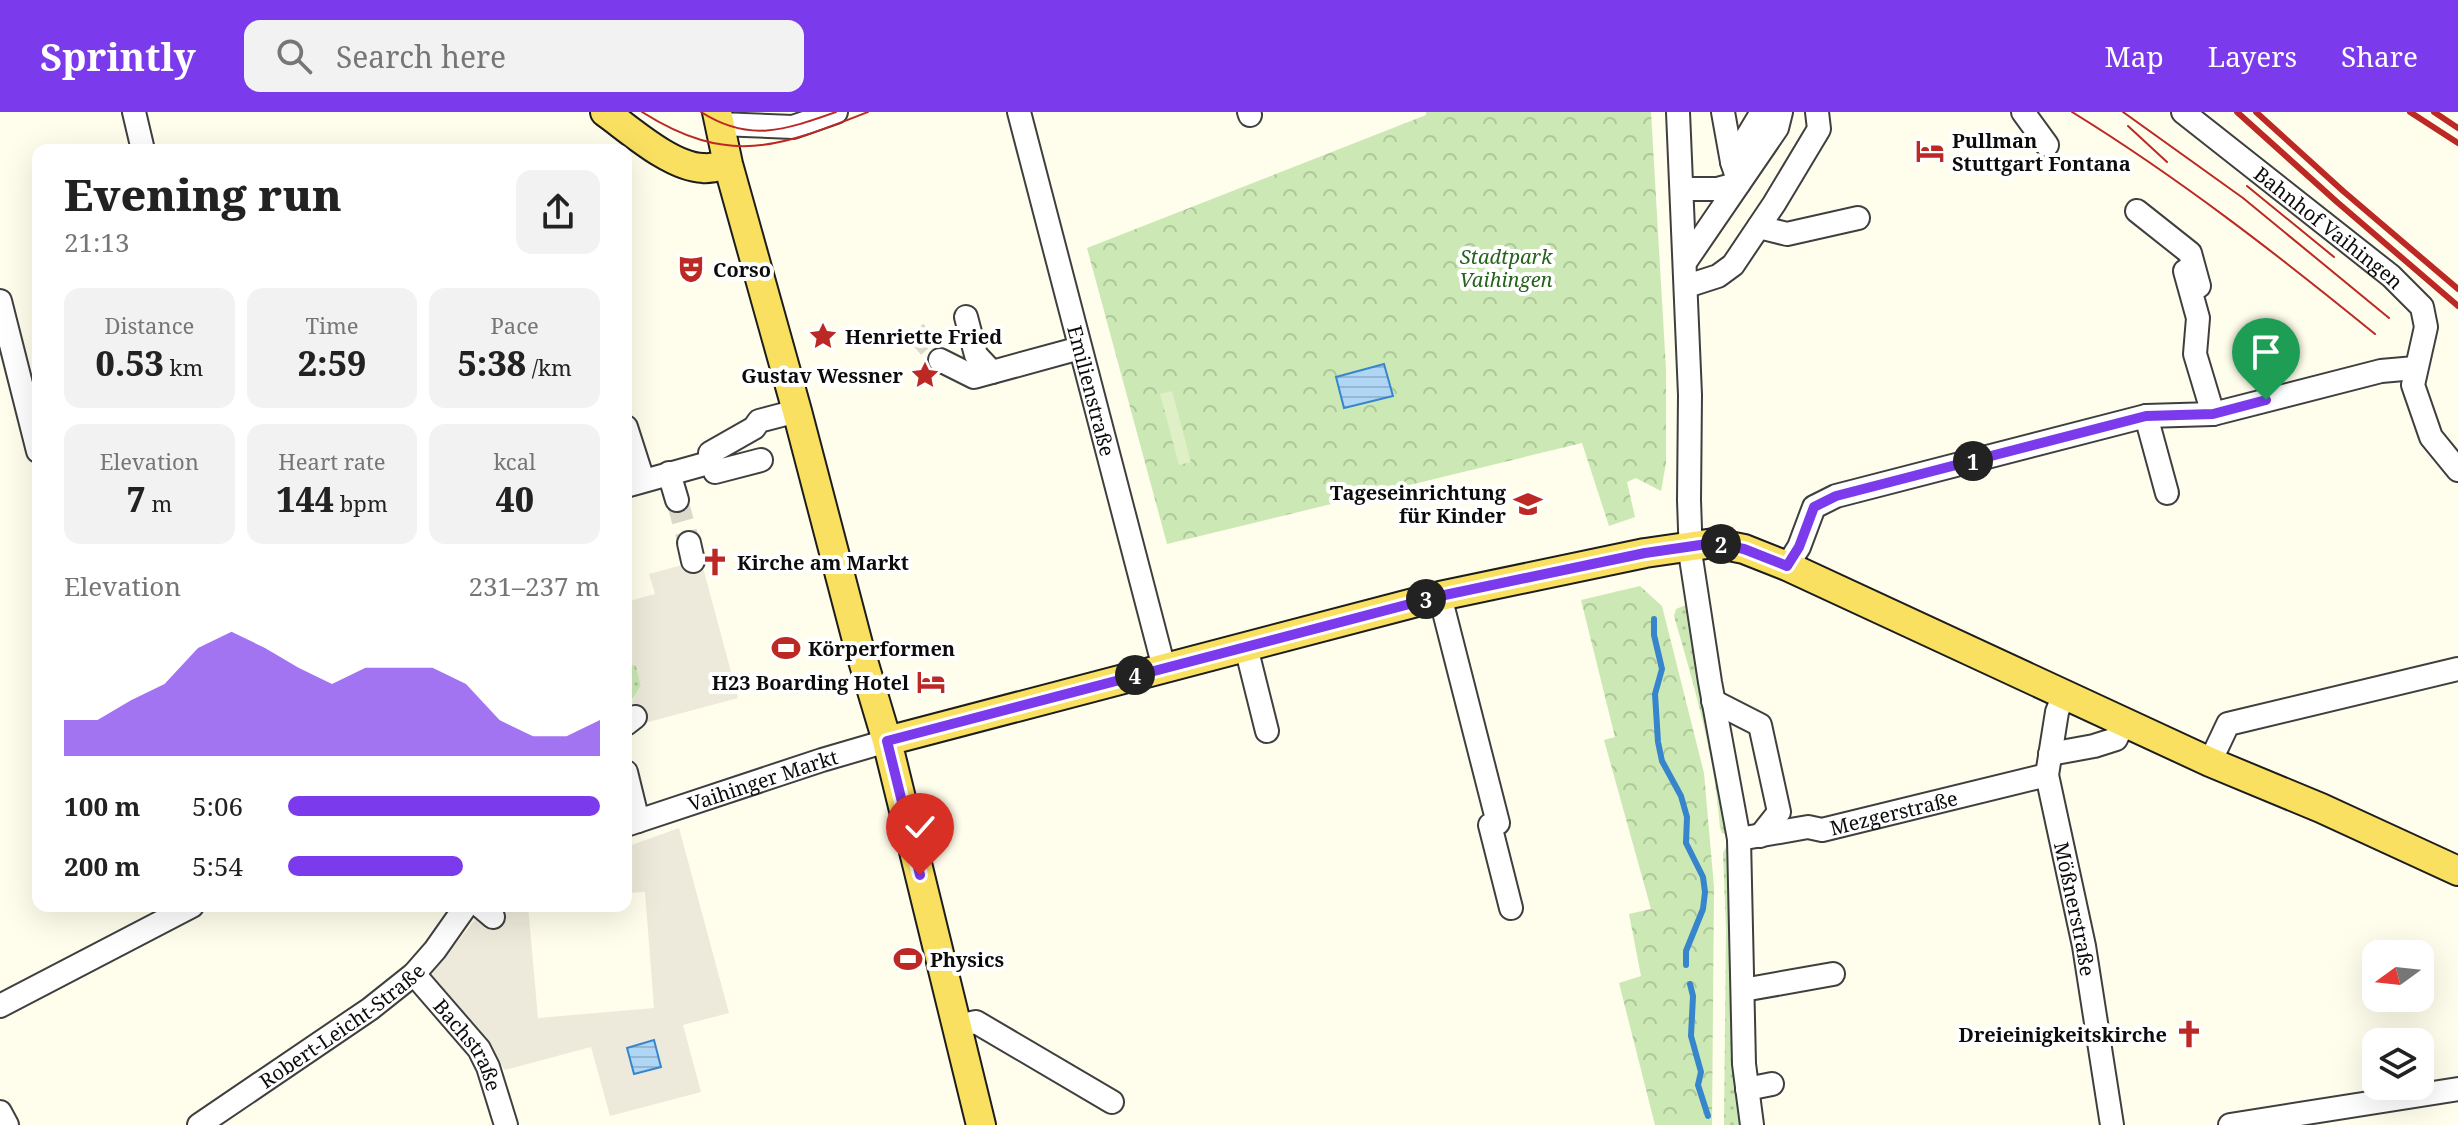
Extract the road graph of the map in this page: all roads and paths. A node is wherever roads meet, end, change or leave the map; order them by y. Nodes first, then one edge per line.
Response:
1 (134, 112) edge
2 (605, 112) edge
3 (836, 112) edge
4 (1019, 112) edge
5 (1678, 112) edge
6 (1723, 112) edge
7 (1741, 112) edge
8 (1762, 112) edge
9 (1781, 112) edge
10 (1817, 112) edge
11 (2023, 112) edge
12 (2183, 112) edge
13 (718, 118) edge
14 (1727, 138) junction
15 (142, 144) edge
16 (2047, 145) dead end
17 (728, 164) junction
18 (1735, 173) junction
19 (1682, 189) junction
20 (2137, 211) dead end
21 (1858, 218) dead end
22 (1759, 227) junction
23 (1686, 261) junction
24 (2185, 271) dead end
25 (1687, 286) junction
26 (0, 301) edge
27 (966, 317) dead end
28 (2198, 318) junction
29 (1080, 348) junction
30 (940, 360) tunnel mouth
31 (2415, 368) junction
32 (983, 375) junction
33 (797, 411) junction
34 (2213, 414) junction
35 (2146, 416) junction
36 (32, 427) edge
37 (761, 460) dead end
38 (712, 462) junction
39 (2458, 470) edge
40 (669, 473) junction
41 (635, 483) edge
42 (2167, 493) dead end
43 (677, 500) tunnel mouth
44 (1690, 545) junction
45 (1787, 566) junction
46 (1440, 596) junction
47 (1457, 626) dead end
48 (1246, 647) junction
49 (1164, 668) junction
50 (2458, 669) edge
51 (2064, 694) junction
52 (1713, 701) junction
53 (2124, 722) junction
54 (1267, 731) dead end
55 (887, 741) junction
56 (2210, 762) junction
57 (2049, 764) junction
58 (1493, 804) junction
59 (632, 823) edge
60 (1749, 838) junction
61 (2458, 871) edge
62 (1511, 908) dead end
63 (180, 912) edge
64 (462, 912) edge
65 (414, 974) junction
66 (1833, 974) dead end
67 (1743, 990) junction
68 (0, 1006) edge
69 (957, 1026) junction
70 (1772, 1084) dead end
71 (1747, 1089) junction
72 (2458, 1089) edge
73 (1112, 1102) dead end
74 (0, 1112) edge
75 (2324, 1117) edge
76 (212, 1121) edge
77 (7, 1125) edge
78 (506, 1125) edge
79 (981, 1125) edge
80 (1752, 1125) edge
81 (2112, 1125) edge
82 (2230, 1125) edge

1 - 15 street
2 - 17 main road
3 - 13 street
4 - 29 street, Emilienstraße
5 - 19 street
6 - 14 street
7 - 14 street
8 - 18 street
9 - 18 street
10 - 22 street
11 - 16 street
12 - 31 street, Bahnhof Vaihingen
13 - 17 main road
14 - 18 street
17 - 33 main road
18 - 19 street
18 - 23 street
19 - 23 street
20 - 28 street
21 - 22 street
22 - 25 street
23 - 25 street
24 - 28 street
25 - 44 street
26 - 36 street
27 - 32 street
28 - 34 street
29 - 32 street
29 - 49 street, Emilienstraße
30 - 32 street
31 - 34 street
31 - 39 street
33 - 38 street
33 - 55 main road
34 - 35 street
35 - 42 street
35 - 45 street
37 - 38 street
38 - 40 street
40 - 41 street
40 - 43 street
44 - 45 main road
44 - 46 main road
44 - 52 street
45 - 51 main road
46 - 48 main road
46 - 58 street
47 - 58 street
48 - 49 main road
48 - 54 street
49 - 55 main road
50 - 56 street
51 - 53 main road
51 - 57 street, Mößnerstraße
52 - 60 street
52 - 60 street
53 - 56 main road
53 - 57 street, Mezgerstraße
55 - 59 street, Vaihinger Markt
55 - 69 main road
56 - 61 main road
57 - 60 street, Mezgerstraße
57 - 81 street, Mößnerstraße
58 - 62 street
60 - 67 street
63 - 68 street
64 - 65 street, Robert-Leicht-Straße
65 - 76 street, Robert-Leicht-Straße
65 - 78 street, Bachstraße
66 - 67 street
67 - 71 street
69 - 73 street
69 - 79 main road
70 - 71 street
71 - 80 street
72 - 75 street
74 - 77 street
75 - 82 street

